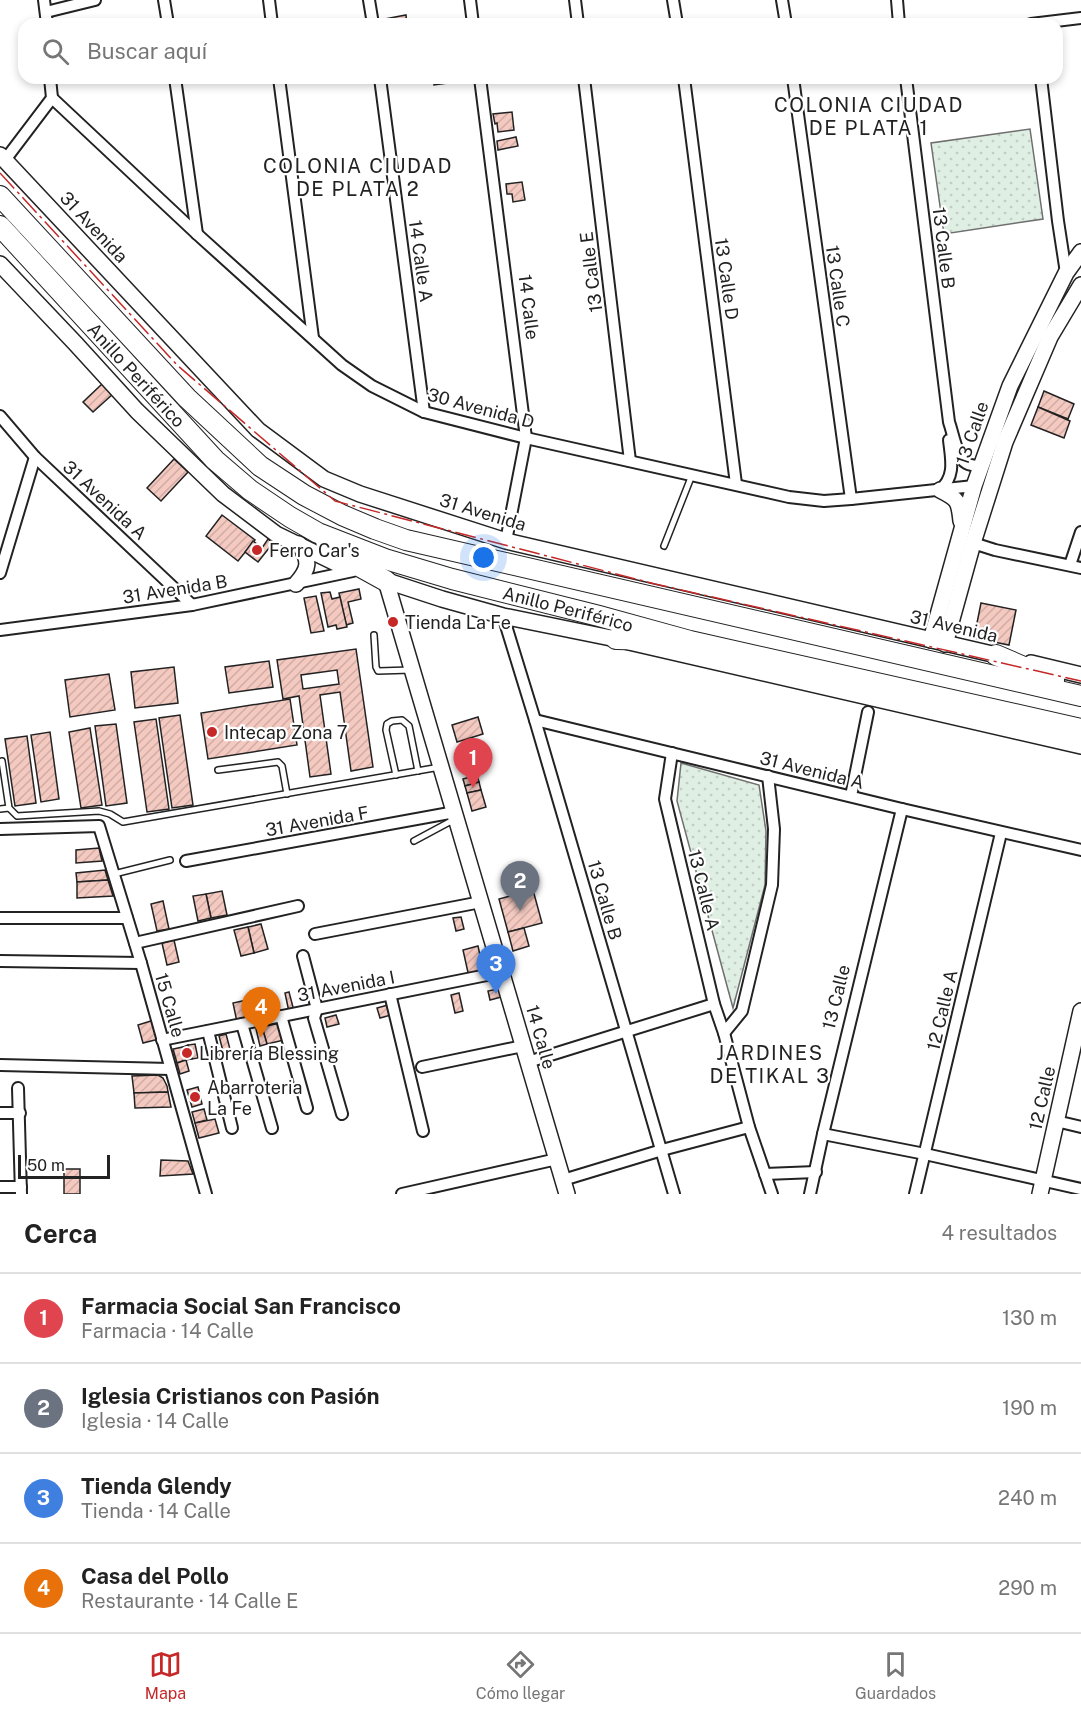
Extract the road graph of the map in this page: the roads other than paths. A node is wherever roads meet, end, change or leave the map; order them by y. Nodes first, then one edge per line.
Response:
1 (44, 0) edge
2 (95, 0) edge
3 (164, 0) edge
4 (269, 0) edge
5 (369, 0) edge
6 (470, 0) edge
7 (575, 0) edge
8 (673, 0) edge
9 (782, 0) edge
10 (897, 0) edge
11 (46, 12) junction
12 (46, 18) edge
13 (167, 18) edge
14 (271, 18) edge
15 (372, 18) edge
16 (472, 18) edge
17 (577, 18) edge
18 (675, 18) edge
19 (785, 18) edge
20 (898, 18) edge
21 (1081, 18) edge
22 (1063, 20) edge
23 (51, 84) edge
24 (176, 84) edge
25 (280, 84) edge
26 (381, 84) edge
27 (481, 84) edge
28 (585, 84) edge
29 (685, 84) edge
30 (794, 84) edge
31 (907, 84) edge
32 (1042, 84) edge
33 (52, 98) junction
34 (2, 157) edge
35 (0, 196) edge
36 (0, 226) edge
37 (196, 234) junction
38 (1081, 252) edge
39 (0, 266) edge
40 (1066, 273) junction
41 (1081, 285) edge
42 (313, 338) junction
43 (424, 412) junction
44 (0, 416) edge
45 (949, 422) junction
46 (526, 438) junction
47 (35, 457) junction
48 (630, 461) junction
49 (982, 466) junction
50 (692, 475) junction
51 (736, 484) junction
52 (975, 486) junction
53 (940, 490) junction
54 (851, 499) junction
55 (962, 529) junction
56 (1081, 532) edge
57 (318, 533) junction
58 (506, 541) junction
59 (973, 543) junction
60 (299, 544) junction
61 (664, 546) dead end
62 (1075, 566) edge
63 (354, 571) junction
64 (0, 573) edge
65 (386, 581) junction
66 (296, 584) junction
67 (192, 605) junction
68 (503, 616) junction
69 (0, 630) edge
70 (374, 635) dead end
71 (616, 639) junction
72 (690, 641) junction
73 (938, 642) junction
74 (996, 655) junction
75 (412, 670) junction
76 (1081, 675) edge
77 (1081, 694) edge
78 (868, 712) dead end
79 (536, 720) junction
80 (1081, 729) edge
81 (1081, 746) edge
82 (672, 753) junction
83 (2, 761) dead end
84 (441, 767) junction
85 (218, 770) dead end
86 (418, 771) junction
87 (396, 775) junction
88 (768, 776) junction
89 (287, 794) junction
90 (851, 796) junction
91 (9, 808) junction
92 (0, 809) edge
93 (902, 809) junction
94 (456, 815) junction
95 (0, 829) edge
96 (1000, 833) junction
97 (414, 841) dead end
98 (1081, 850) edge
99 (170, 860) dead end
100 (186, 861) dead end
101 (114, 874) junction
102 (481, 902) junction
103 (298, 906) dead end
104 (0, 918) edge
105 (127, 918) junction
106 (315, 934) dead end
107 (135, 943) junction
108 (303, 956) dead end
109 (0, 961) edge
110 (141, 963) junction
111 (502, 972) junction
112 (390, 994) junction
113 (714, 1004) junction
114 (317, 1009) junction
115 (1081, 1011) edge
116 (281, 1016) junction
117 (242, 1024) junction
118 (208, 1031) junction
119 (627, 1032) junction
120 (724, 1033) junction
121 (162, 1040) junction
122 (523, 1046) junction
123 (1076, 1058) edge
124 (528, 1062) junction
125 (0, 1065) edge
126 (422, 1066) dead end
127 (171, 1069) junction
128 (18, 1088) dead end
129 (307, 1108) dead end
130 (0, 1113) edge
131 (20, 1113) junction
132 (342, 1114) dead end
133 (1056, 1121) junction
134 (749, 1127) junction
135 (1081, 1127) edge
136 (232, 1128) dead end
137 (272, 1128) dead end
138 (423, 1131) dead end
139 (823, 1134) junction
140 (662, 1150) junction
141 (925, 1154) junction
142 (557, 1159) junction
143 (816, 1172) junction
144 (765, 1174) junction
145 (0, 1187) edge
146 (565, 1187) edge
147 (1042, 1187) edge
148 (1081, 1189) edge
149 (21, 1191) edge
150 (206, 1194) edge
151 (402, 1194) edge
152 (674, 1194) edge
153 (772, 1194) edge
154 (810, 1194) edge
155 (915, 1194) edge

1 - 11 street
2 - 11 street
3 - 13 street
4 - 14 street
5 - 15 street
6 - 16 street
7 - 17 street
8 - 18 street
9 - 19 street
10 - 20 street
11 - 12 street
21 - 22 street
23 - 33 street
24 - 37 street
25 - 42 street
26 - 43 street, 14 Calle A
27 - 46 street, 14 Calle
28 - 48 street, 13 Calle E
29 - 51 street, 13 Calle D
30 - 54 street, 13 Calle C
31 - 45 street, 13 Calle B
32 - 40 street
33 - 34 street
33 - 37 street, 30 Avenida D
34 - 58 street, 31 Avenida
35 - 77 highway, Anillo Periférico
36 - 57 highway, Anillo Periférico
37 - 42 street, 30 Avenida D
38 - 40 street, 13 Calle
39 - 60 street
40 - 49 street, 13 Calle
41 - 59 street, 13 Calle
42 - 43 street, 30 Avenida D
43 - 46 street, 30 Avenida D
44 - 47 street, 31 Avenida A
45 - 49 street, 13 Calle B
45 - 53 street, 13 Calle B
46 - 48 street, 30 Avenida D
46 - 58 street, 14 Calle
47 - 64 street
47 - 67 street, 31 Avenida A
48 - 50 street, 30 Avenida D
49 - 52 street, 13 Calle
50 - 51 street, 30 Avenida D
50 - 61 lane
51 - 54 street, 30 Avenida D
52 - 53 street, 30 Avenida D
52 - 55 street, 13 Calle
53 - 54 street, 30 Avenida D
53 - 55 street
55 - 73 street, 13 Calle
56 - 62 street
57 - 65 highway
57 - 72 highway, Anillo Periférico
58 - 73 street, 31 Avenida
59 - 62 street
59 - 73 street, 13 Calle
60 - 63 street
60 - 66 street
63 - 65 street
63 - 66 street, 31 Avenida B
65 - 68 street
65 - 75 street, 14 Calle
66 - 67 street, 31 Avenida B
67 - 69 street, 31 Avenida B
68 - 71 street
68 - 79 street, 13 Calle B
70 - 75 lane
71 - 72 highway
71 - 81 street
72 - 80 highway, Anillo Periférico
73 - 74 street, 31 Avenida
74 - 76 street, 31 Avenida
74 - 77 highway
75 - 84 street, 14 Calle
78 - 90 street
79 - 82 street, 31 Avenida A
79 - 119 street, 13 Calle B
82 - 88 street, 31 Avenida A
82 - 113 street, 13 Calle A
83 - 91 lane
84 - 86 lane
84 - 94 street, 14 Calle
85 - 89 lane
86 - 87 lane
86 - 87 lane
87 - 89 lane
88 - 90 street, 31 Avenida A
88 - 120 street
89 - 91 lane
90 - 93 street, 31 Avenida A
91 - 92 lane
93 - 96 street, 31 Avenida A
93 - 139 street, 13 Calle
94 - 97 lane
94 - 100 street, 31 Avenida F
94 - 102 street, 14 Calle
95 - 101 street, 15 Calle
96 - 98 street, 31 Avenida A
96 - 141 street, 12 Calle A
99 - 101 lane
101 - 105 street, 15 Calle
102 - 106 street
102 - 111 street, 14 Calle
103 - 107 street
104 - 105 street
105 - 107 street, 15 Calle
107 - 110 street, 15 Calle
108 - 114 street
109 - 110 street
110 - 121 street, 15 Calle
111 - 112 street, 31 Avenida I
111 - 122 street, 14 Calle
112 - 114 street, 31 Avenida I
112 - 138 street
113 - 119 street
113 - 120 street, 13 Calle A
114 - 116 street, 31 Avenida I
114 - 132 street
115 - 123 street, 12 Calle
116 - 117 street, 31 Avenida I
116 - 129 street
117 - 118 street, 31 Avenida I
117 - 137 street
118 - 121 street, 31 Avenida I
118 - 136 street
119 - 124 street
119 - 140 street, 13 Calle B
120 - 134 street, 13 Calle A
121 - 127 street, 15 Calle
122 - 124 street, 14 Calle
122 - 126 street
123 - 133 street, 12 Calle
124 - 142 street, 14 Calle
125 - 127 street
127 - 150 street, 15 Calle
128 - 131 street
130 - 131 street
131 - 149 street
133 - 135 street
133 - 147 street, 12 Calle
134 - 140 street
134 - 144 street, 13 Calle A
139 - 141 street
139 - 143 street, 13 Calle
140 - 146 street
140 - 152 street, 13 Calle B
141 - 147 street
141 - 155 street, 12 Calle A
142 - 146 street, 14 Calle
142 - 151 street
143 - 144 street
143 - 154 street, 13 Calle
144 - 153 street, 13 Calle A
145 - 149 street
147 - 148 street

